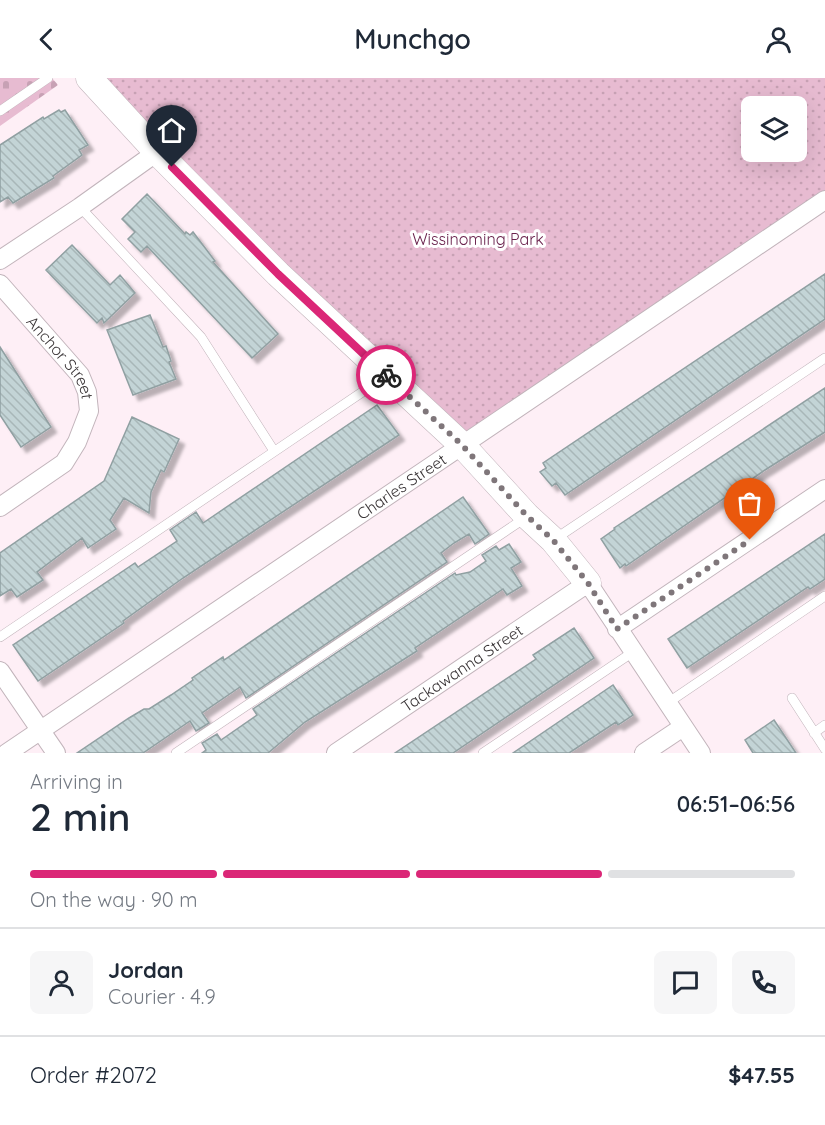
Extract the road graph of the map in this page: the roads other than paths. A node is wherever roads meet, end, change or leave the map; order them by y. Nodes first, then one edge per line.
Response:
1 (48, 78) edge
2 (89, 78) edge
3 (0, 111) edge
4 (157, 152) junction
5 (825, 200) edge
6 (80, 207) junction
7 (0, 260) edge
8 (0, 284) edge
9 (825, 358) edge
10 (387, 375) junction
11 (462, 445) junction
12 (274, 451) junction
13 (825, 489) edge
14 (0, 507) edge
15 (527, 516) junction
16 (553, 540) junction
17 (588, 583) junction
18 (825, 596) edge
19 (617, 629) junction
20 (0, 637) edge
21 (633, 652) junction
22 (0, 670) edge
23 (792, 698) dead end
24 (669, 702) junction
25 (825, 725) edge
26 (683, 727) junction
27 (40, 730) junction
28 (814, 733) junction
29 (825, 749) edge
30 (7, 753) edge
31 (56, 753) edge
32 (176, 753) edge
33 (336, 753) edge
34 (483, 753) edge
35 (644, 753) edge
36 (701, 753) edge

1 - 3 lane
2 - 4 street
4 - 6 street
4 - 10 street
5 - 11 street, Charles Street
6 - 7 street
6 - 12 lane
8 - 14 street, Anchor Street
9 - 16 lane
10 - 11 street
10 - 12 lane
11 - 15 street
11 - 27 street, Charles Street
12 - 20 lane
13 - 19 street
15 - 16 street
15 - 32 lane
16 - 17 street
17 - 19 street
17 - 33 street, Tackawanna Street
18 - 24 lane
19 - 21 street
21 - 24 street
21 - 34 lane
22 - 27 street
23 - 28 lane
24 - 26 street
25 - 28 lane
26 - 35 street
26 - 36 street
27 - 30 street, Charles Street
27 - 31 street
28 - 29 lane

